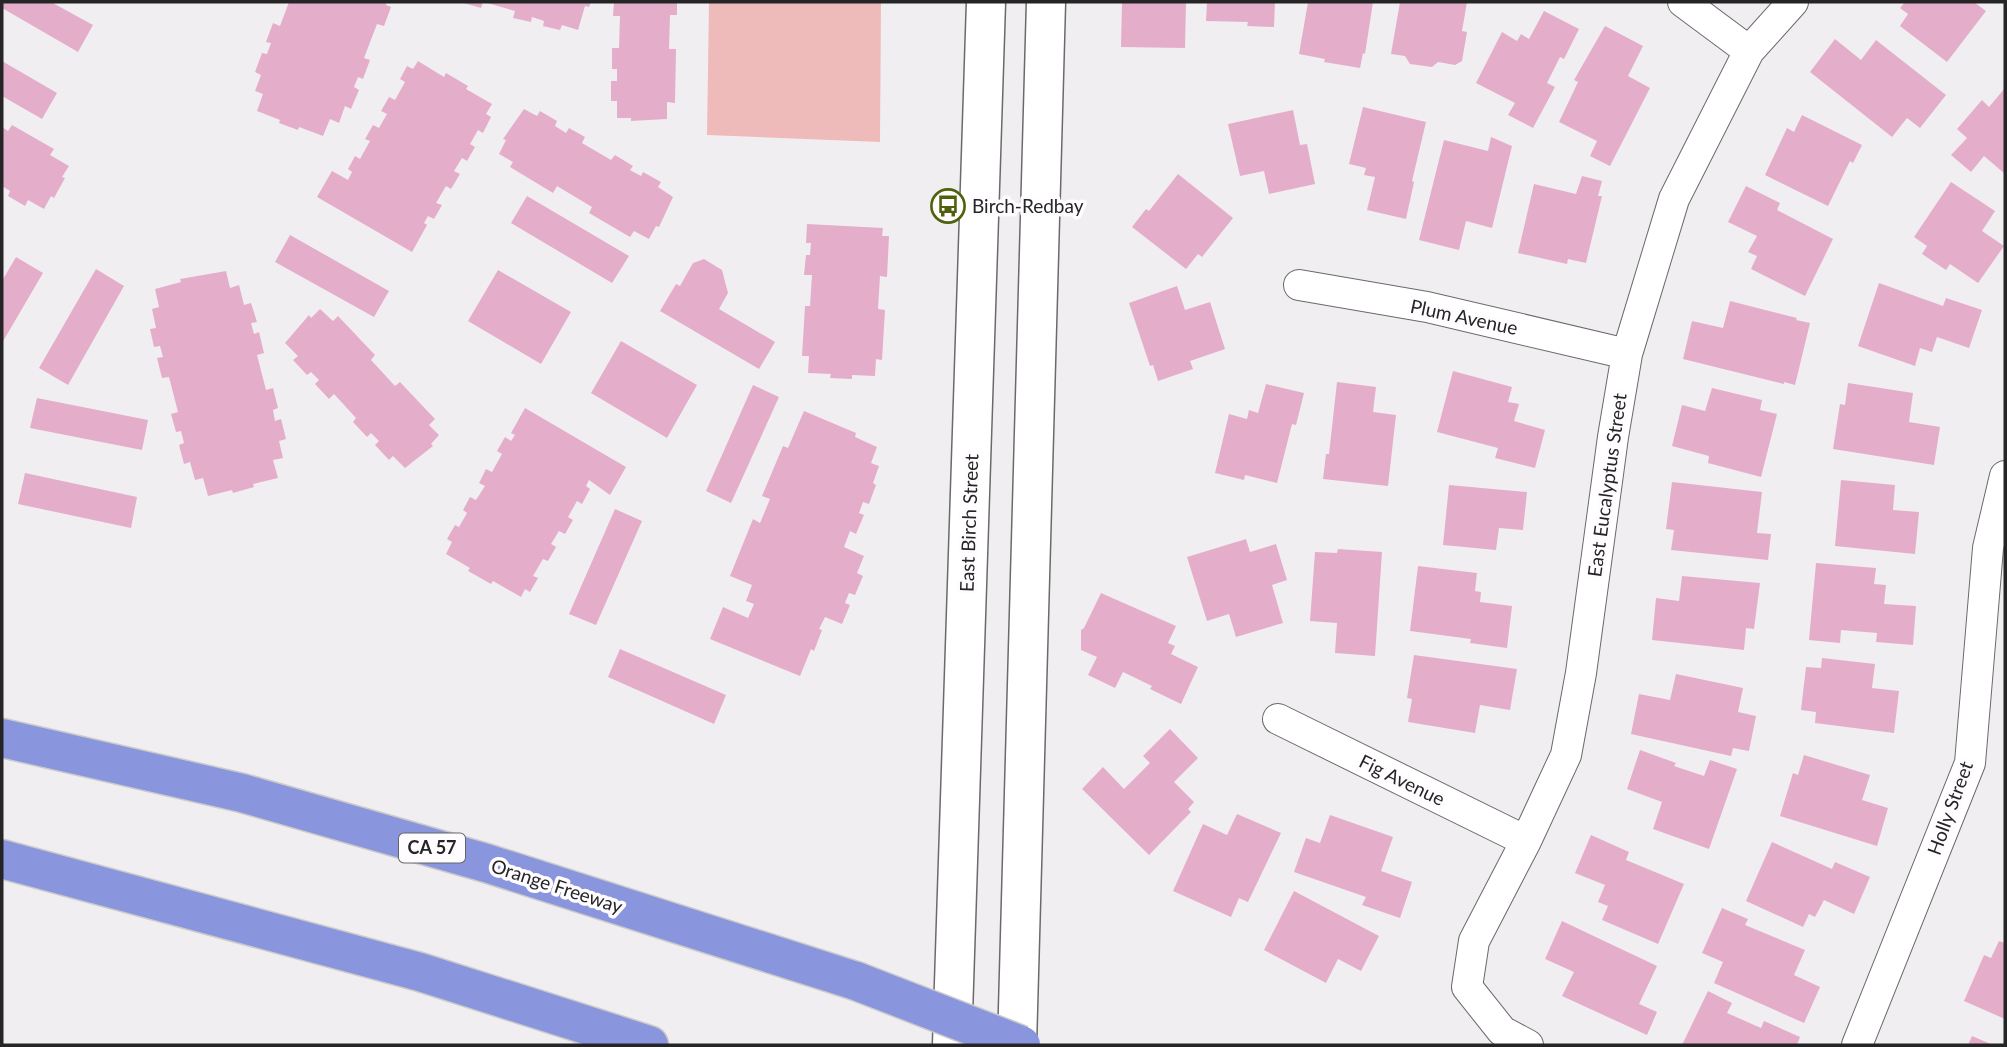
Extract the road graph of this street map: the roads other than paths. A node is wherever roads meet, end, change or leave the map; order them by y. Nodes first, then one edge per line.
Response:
1 (986, 2) edge
2 (1046, 2) edge
3 (1683, 2) edge
4 (1793, 2) edge
5 (1749, 51) junction
6 (1299, 285) dead end
7 (1627, 354) junction
8 (2005, 476) edge
9 (1278, 719) dead end
10 (2, 738) edge
11 (1526, 841) junction
12 (2, 859) edge
13 (649, 1045) edge
14 (952, 1045) edge
15 (1019, 1045) edge
16 (1528, 1045) edge
17 (1857, 1045) edge

1 - 14 street, East Birch Street
2 - 15 street
3 - 5 street
4 - 5 street, East Eucalyptus Street
5 - 7 street, East Eucalyptus Street
6 - 7 street, Plum Avenue
7 - 11 street, East Eucalyptus Street
8 - 17 street, Holly Street
9 - 11 street, Fig Avenue
10 - 15 highway, Orange Freeway / CA 57, bridge
11 - 16 street, East Eucalyptus Street
12 - 13 highway

